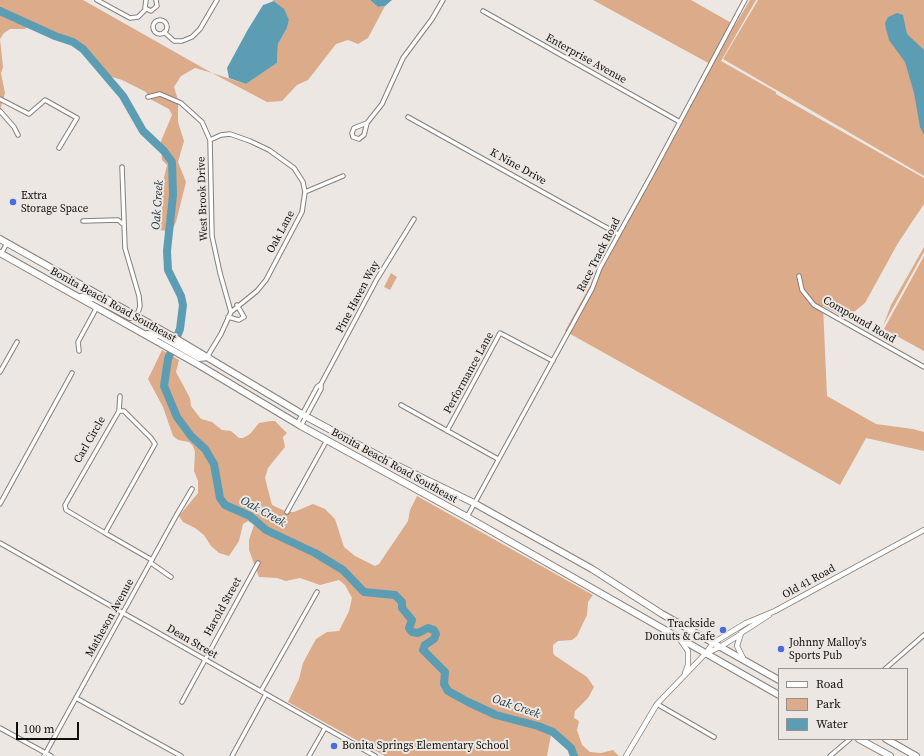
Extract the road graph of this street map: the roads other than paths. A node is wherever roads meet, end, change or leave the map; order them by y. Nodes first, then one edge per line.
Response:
1 (97, 0) edge
2 (146, 0) edge
3 (156, 0) edge
4 (217, 0) edge
5 (443, 0) edge
6 (745, 0) edge
7 (146, 9) junction
8 (483, 11) dead end
9 (164, 32) dead end
10 (148, 97) dead end
11 (0, 99) edge
12 (0, 111) edge
13 (408, 117) dead end
14 (680, 122) junction
15 (367, 123) junction
16 (18, 135) dead end
17 (210, 140) junction
18 (59, 148) dead end
19 (122, 167) dead end
20 (343, 176) dead end
21 (305, 192) junction
22 (414, 219) dead end
23 (83, 221) dead end
24 (124, 225) junction
25 (618, 234) junction
26 (0, 239) edge
27 (7, 243) junction
28 (0, 254) edge
29 (799, 276) dead end
30 (80, 297) junction
31 (237, 305) junction
32 (97, 307) junction
33 (231, 312) junction
34 (137, 316) junction
35 (228, 317) junction
36 (167, 340) junction
37 (17, 342) dead end
38 (184, 350) junction
39 (79, 351) dead end
40 (207, 357) junction
41 (553, 361) junction
42 (924, 367) edge
43 (0, 372) edge
44 (72, 373) dead end
45 (120, 396) dead end
46 (401, 405) dead end
47 (119, 411) junction
48 (304, 415) junction
49 (299, 425) junction
50 (447, 431) junction
51 (327, 440) junction
52 (498, 459) junction
53 (192, 489) dead end
54 (474, 503) junction
55 (0, 504) edge
56 (287, 512) dead end
57 (467, 517) junction
58 (924, 530) edge
59 (106, 533) junction
60 (0, 543) edge
61 (151, 561) junction
62 (258, 563) dead end
63 (171, 577) dead end
64 (317, 592) dead end
65 (775, 611) junction
66 (123, 613) junction
67 (741, 633) junction
68 (674, 635) junction
69 (924, 636) edge
70 (713, 643) junction
71 (720, 647) junction
72 (706, 653) junction
73 (205, 660) junction
74 (745, 661) junction
75 (886, 668) edge
76 (684, 675) junction
77 (778, 679) edge
78 (261, 691) junction
79 (266, 694) junction
80 (778, 694) edge
81 (76, 698) junction
82 (182, 702) dead end
83 (657, 704) junction
84 (0, 728) edge
85 (325, 728) junction
86 (714, 738) dead end
87 (849, 740) edge
88 (861, 740) edge
89 (888, 740) edge
90 (45, 754) edge
91 (51, 756) edge
92 (180, 756) edge
93 (232, 756) edge
94 (310, 756) edge
95 (375, 756) edge
96 (626, 756) edge
97 (830, 756) edge
98 (890, 756) edge
99 (916, 756) edge

1 - 7 street
2 - 7 street
3 - 7 street
4 - 9 street
5 - 15 street
6 - 14 street, Race Track Road
8 - 14 street, Enterprise Avenue
10 - 17 street, West Brook Drive
11 - 18 street
12 - 16 street
13 - 25 street, K Nine Drive
14 - 25 street, Race Track Road
15 - 15 street
17 - 21 street
17 - 33 street, West Brook Drive
19 - 24 street
20 - 21 street
21 - 31 street, Oak Lane
22 - 48 street, Pine Haven Way
23 - 24 street
24 - 34 street
25 - 41 street, Race Track Road
26 - 27 main road, Bonita Beach Road Southeast
27 - 28 street
27 - 34 main road, Bonita Beach Road Southeast
28 - 30 main road, Bonita Beach Road Southeast
29 - 42 street, Compound Road
30 - 32 main road, Bonita Beach Road Southeast
30 - 34 main road
31 - 33 street, Oak Lane
31 - 35 street
32 - 36 main road, Bonita Beach Road Southeast
32 - 39 street
33 - 35 street
34 - 36 main road, Bonita Beach Road Southeast
35 - 40 street
36 - 38 main road, Bonita Beach Road Southeast
36 - 38 main road, Bonita Beach Road Southeast
37 - 43 street
38 - 40 main road, Bonita Beach Road Southeast
38 - 49 main road, Bonita Beach Road Southeast
40 - 48 main road, Bonita Beach Road Southeast
41 - 50 street, Performance Lane
41 - 52 street, Race Track Road
44 - 55 street
45 - 47 street
46 - 50 street
47 - 59 street, Carl Circle
47 - 59 street, Carl Circle
48 - 49 street, Pine Haven Way
48 - 54 main road, Bonita Beach Road Southeast
49 - 51 main road, Bonita Beach Road Southeast
50 - 52 street
51 - 56 street
51 - 57 main road, Bonita Beach Road Southeast
52 - 54 street, Race Track Road
53 - 61 street, Matheson Avenue
54 - 57 street, Race Track Road
54 - 70 main road, Bonita Beach Road Southeast
57 - 68 main road, Bonita Beach Road Southeast
58 - 65 street, Old 41 Road
59 - 61 street, Carl Circle
60 - 66 street, Dean Street
61 - 63 street, Carl Circle
61 - 66 street, Matheson Avenue
62 - 73 street, Harold Street
64 - 78 street
65 - 67 street, Old 41 Road
65 - 70 street, Old 41 Road
66 - 73 street, Dean Street
66 - 81 street, Matheson Avenue
67 - 71 street, Old 41 Road
67 - 74 street
68 - 72 main road, Bonita Beach Road Southeast
68 - 76 street
69 - 75 street
70 - 71 main road, Bonita Beach Road Southeast
70 - 72 street, Old 41 Road
71 - 72 street, Old 41 Road
71 - 74 main road, Bonita Beach Road Southeast
72 - 76 street, Old 41 Road
72 - 80 main road, Bonita Beach Road Southeast
73 - 78 street, Dean Street
73 - 82 street, Harold Street
74 - 77 main road, Bonita Beach Road Southeast
76 - 83 street, Old 41 Road
78 - 79 street, Dean Street
79 - 85 street, Dean Street
79 - 93 street
81 - 90 street, Matheson Avenue
81 - 92 street
83 - 86 street
83 - 96 street, Old 41 Road
84 - 90 street
85 - 94 street
85 - 95 street, Dean Street
87 - 97 street
88 - 98 main road
89 - 99 main road
90 - 91 street

